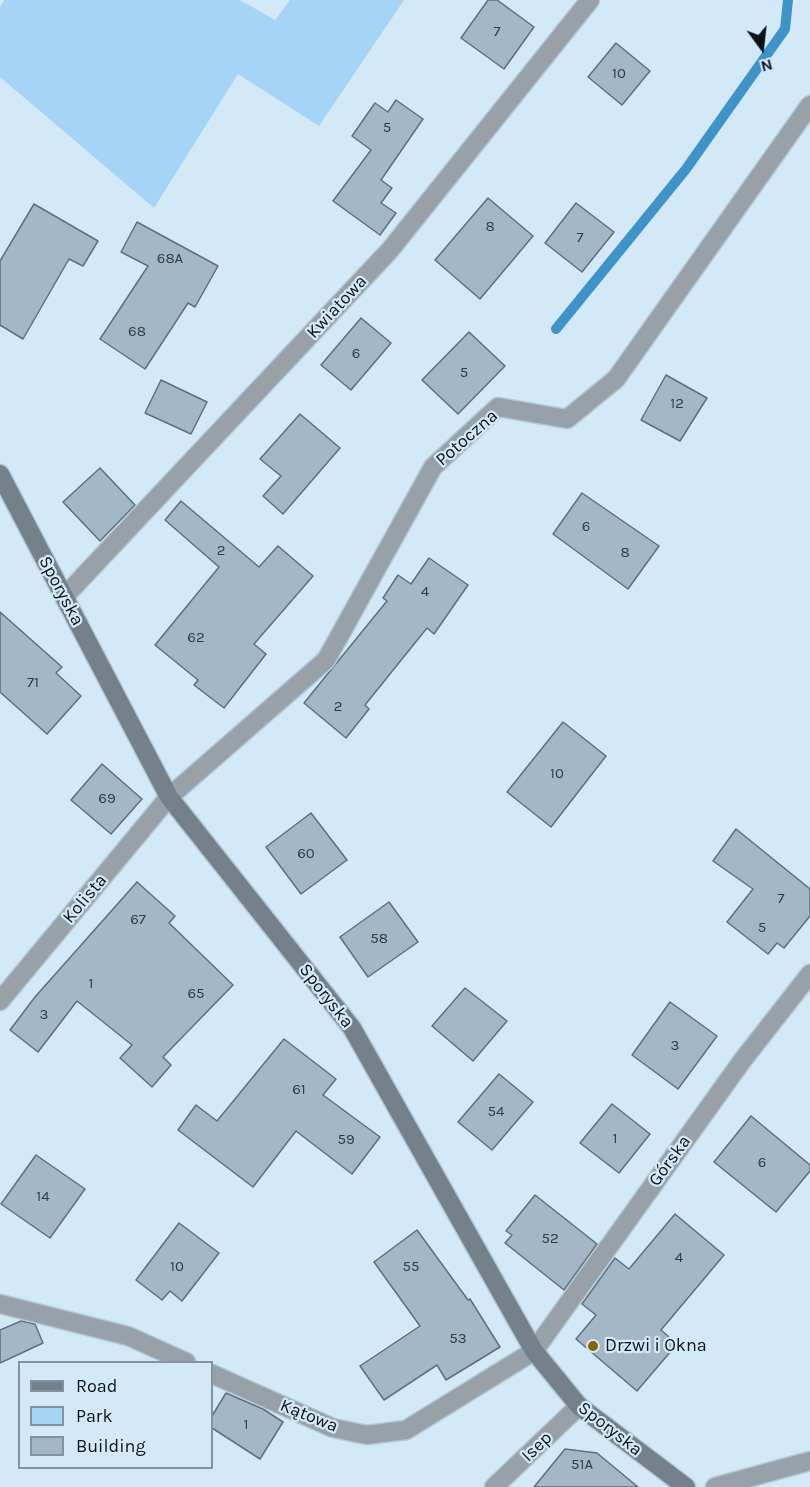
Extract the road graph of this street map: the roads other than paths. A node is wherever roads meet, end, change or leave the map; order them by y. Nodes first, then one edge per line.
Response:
1 (590, 0) edge
2 (810, 105) edge
3 (0, 474) edge
4 (64, 597) junction
5 (169, 797) junction
6 (810, 974) edge
7 (0, 1001) edge
8 (0, 1304) edge
9 (534, 1351) junction
10 (184, 1361) edge
11 (213, 1374) edge
12 (579, 1406) junction
13 (810, 1461) edge
14 (494, 1487) edge
15 (686, 1487) edge
16 (715, 1487) edge

1 - 4 street, Kwiatowa
2 - 5 street, Potoczna
3 - 4 street, Sporyska
4 - 5 street, Sporyska
5 - 7 street, Kolista
5 - 9 street, Sporyska
6 - 9 street, Górska
8 - 10 street
9 - 11 street, Kątowa
9 - 12 street, Sporyska
12 - 14 street, Isep
12 - 15 street, Sporyska
13 - 16 street

